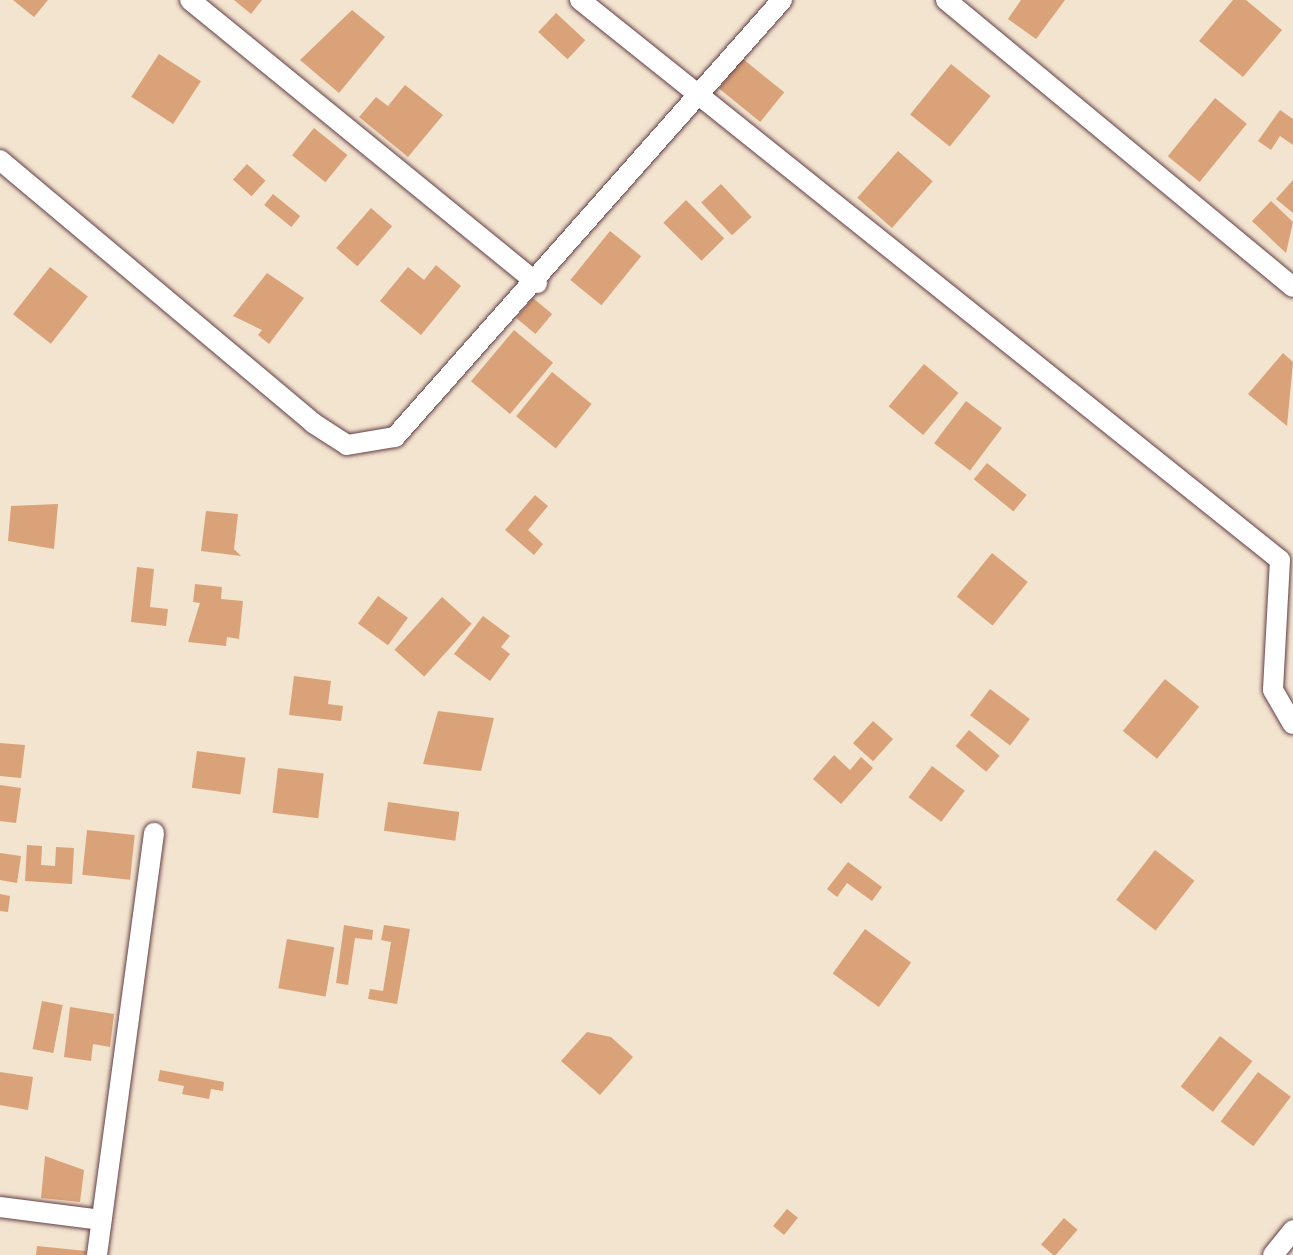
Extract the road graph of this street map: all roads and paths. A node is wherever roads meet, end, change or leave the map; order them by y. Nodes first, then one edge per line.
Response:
1 (190, 0) edge
2 (580, 0) edge
3 (782, 0) edge
4 (946, 0) edge
5 (701, 96) junction
6 (0, 160) edge
7 (537, 283) junction
8 (1293, 287) edge
9 (1293, 724) edge
10 (154, 833) dead end
11 (0, 1207) edge
12 (101, 1220) junction
13 (1293, 1230) edge
14 (97, 1255) edge
15 (1273, 1255) edge

1 - 7 street
2 - 5 street
3 - 5 street
4 - 8 street
5 - 7 street
5 - 9 street
6 - 7 street
10 - 12 street
11 - 12 street
12 - 14 street
13 - 15 street

